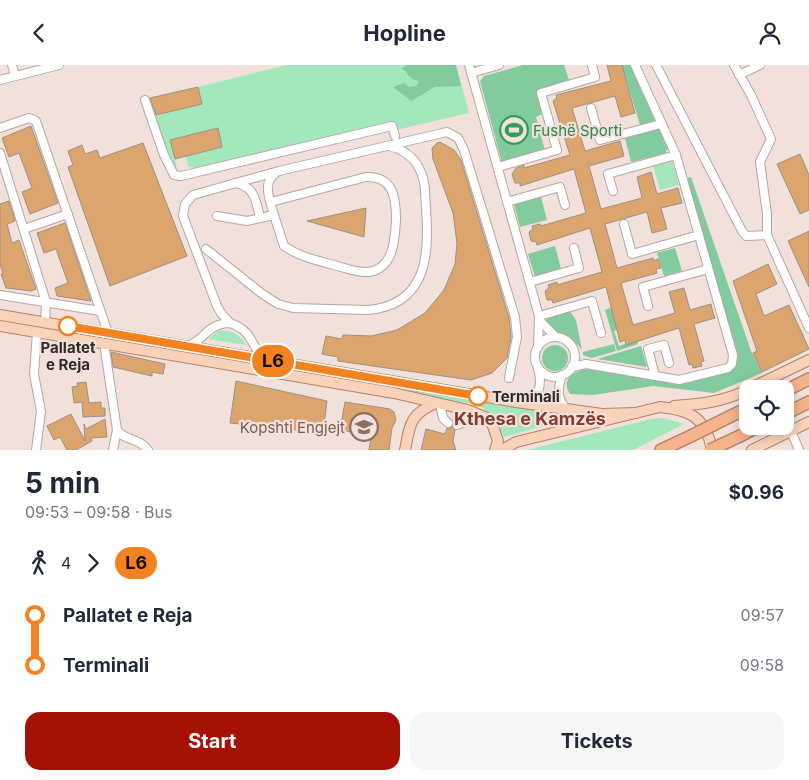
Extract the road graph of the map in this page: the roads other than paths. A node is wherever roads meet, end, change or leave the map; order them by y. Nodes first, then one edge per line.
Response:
1 (12, 65) edge
2 (57, 65) edge
3 (500, 65) edge
4 (592, 65) edge
5 (635, 65) edge
6 (656, 65) edge
7 (734, 65) edge
8 (760, 65) edge
9 (470, 69) edge
10 (739, 75) junction
11 (15, 76) junction
12 (0, 80) edge
13 (145, 99) dead end
14 (591, 108) dead end
15 (661, 124) junction
16 (0, 128) edge
17 (394, 136) dead end
18 (385, 146) junction
19 (0, 153) edge
20 (676, 155) junction
21 (498, 167) junction
22 (279, 171) junction
23 (8, 179) junction
24 (0, 182) edge
25 (233, 183) junction
26 (613, 191) dead end
27 (271, 202) junction
28 (508, 202) junction
29 (565, 205) dead end
30 (68, 214) junction
31 (274, 215) junction
32 (217, 216) dead end
33 (260, 218) junction
34 (624, 224) dead end
35 (24, 229) junction
36 (699, 235) junction
37 (767, 235) junction
38 (574, 248) dead end
39 (206, 249) dead end
40 (708, 269) junction
41 (530, 282) junction
42 (0, 295) edge
43 (46, 302) junction
44 (217, 306) junction
45 (648, 306) dead end
46 (100, 311) junction
47 (0, 317) edge
48 (540, 318) junction
49 (45, 322) junction
50 (230, 323) junction
51 (212, 327) junction
52 (809, 328) edge
53 (37, 332) junction
54 (601, 333) dead end
55 (556, 337) junction
56 (106, 338) junction
57 (538, 346) junction
58 (182, 347) junction
59 (573, 350) junction
60 (809, 360) edge
61 (269, 361) junction
62 (669, 363) dead end
63 (586, 364) junction
64 (538, 367) junction
65 (572, 367) junction
66 (562, 375) junction
67 (655, 376) junction
68 (509, 378) dead end
69 (809, 379) edge
70 (767, 380) edge
71 (794, 386) edge
72 (739, 393) edge
73 (809, 402) edge
74 (526, 403) junction
75 (438, 404) junction
76 (660, 407) junction
77 (468, 410) junction
78 (569, 410) junction
79 (794, 410) edge
80 (739, 412) edge
81 (636, 413) junction
82 (809, 422) edge
83 (448, 423) dead end
84 (456, 425) dead end
85 (116, 430) junction
86 (794, 430) edge
87 (740, 435) edge
88 (783, 435) edge
89 (793, 435) edge
90 (36, 450) edge
91 (113, 450) edge
92 (148, 450) edge
93 (405, 450) edge
94 (495, 450) edge
95 (502, 450) edge
96 (661, 450) edge
97 (711, 450) edge
98 (752, 450) edge
99 (799, 450) edge

1 - 11 street
2 - 11 street
3 - 9 street
4 - 21 street
5 - 15 street
6 - 37 street
7 - 10 street
8 - 10 street
9 - 21 street
10 - 37 street
11 - 12 street
13 - 17 street
14 - 15 street
15 - 20 street
16 - 30 street
18 - 22 street
18 - 39 street
18 - 68 street
19 - 23 street
20 - 26 street
20 - 36 street
21 - 28 street
22 - 25 street
22 - 27 street
23 - 24 street
23 - 35 street
25 - 33 street
25 - 44 street
27 - 31 street
27 - 31 street
28 - 29 street
28 - 41 street
30 - 35 street
30 - 46 street
31 - 33 street
32 - 33 street
34 - 36 street
35 - 43 street
36 - 40 street
37 - 52 street
38 - 41 street
40 - 45 street
40 - 67 street
41 - 48 street
42 - 43 street
43 - 46 street
43 - 49 street
44 - 50 street
44 - 51 street
46 - 56 street
47 - 49 main road
47 - 53 main road
48 - 54 street
48 - 55 street
48 - 57 street
49 - 56 main road
50 - 51 street
50 - 61 street
51 - 58 street
53 - 56 main road
53 - 90 street
55 - 57 street
55 - 59 street
56 - 58 main road
56 - 75 main road
56 - 85 street
57 - 64 street
58 - 61 main road
59 - 63 street
59 - 65 street
60 - 70 main road
61 - 74 main road
62 - 67 street
63 - 65 street
63 - 67 street
64 - 66 street
64 - 74 street
65 - 66 street
66 - 78 street
69 - 71 highway
72 - 76 main road
73 - 79 highway
74 - 78 main road
75 - 77 main road
75 - 83 street
75 - 93 main road
76 - 81 main road
76 - 97 main road
77 - 84 street
77 - 94 main road
78 - 81 main road
80 - 96 highway, bridge
81 - 95 main road
82 - 86 main road
85 - 91 street
85 - 92 street
87 - 97 highway, bridge
88 - 98 main road
89 - 99 street

